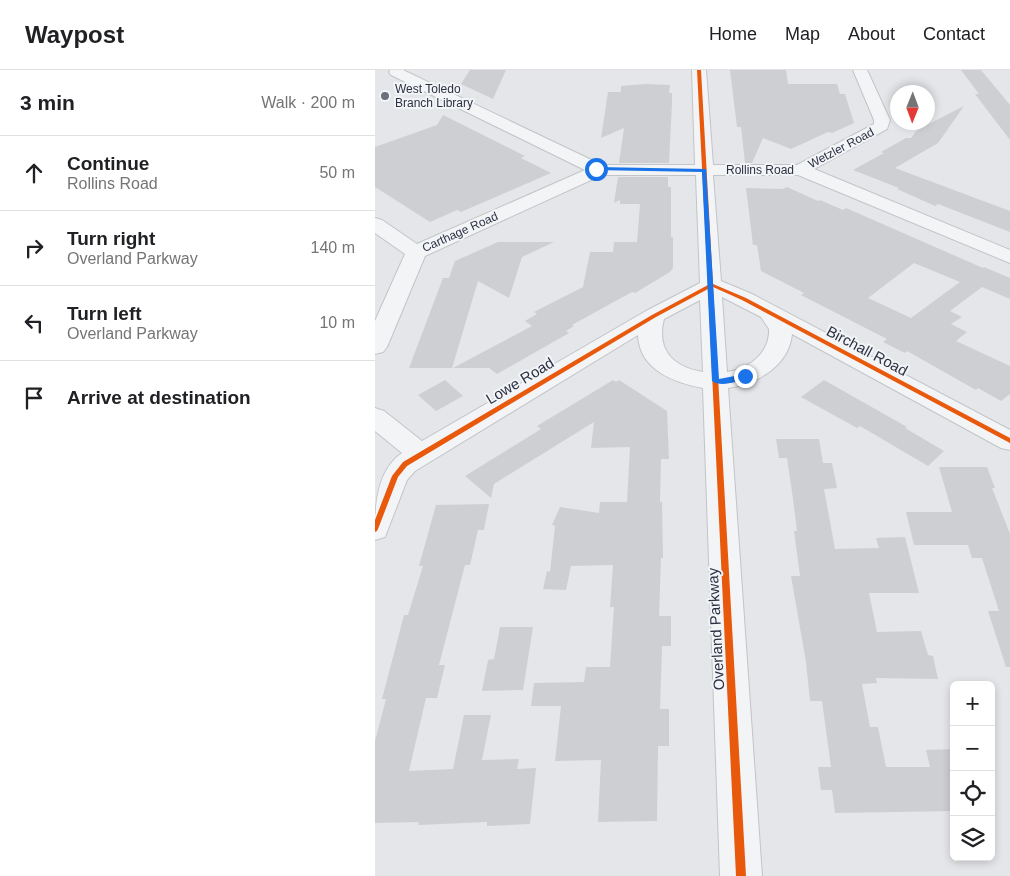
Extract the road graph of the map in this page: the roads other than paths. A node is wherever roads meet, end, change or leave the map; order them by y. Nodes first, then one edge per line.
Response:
1 (699, 70) edge
2 (860, 70) edge
3 (392, 73) edge
4 (599, 170) junction
5 (705, 170) junction
6 (800, 170) junction
7 (375, 224) edge
8 (416, 252) junction
9 (1010, 256) edge
10 (712, 285) junction
11 (771, 314) junction
12 (655, 316) junction
13 (375, 347) edge
14 (716, 381) junction
15 (375, 417) edge
16 (1010, 442) edge
17 (420, 454) junction
18 (382, 482) edge
19 (375, 529) edge
20 (741, 876) edge

1 - 5 street, Overland Parkway
2 - 6 street, Wetzler Road
3 - 4 street, Rollins Road
4 - 5 street, Rollins Road
4 - 8 street, Carthage Road
5 - 6 street, Rollins Road
5 - 10 street, Overland Parkway
6 - 9 street, Rollins Road
7 - 8 street
8 - 13 street, Carthage Road
10 - 11 street, Birchall Road
10 - 12 street, Lowe Road
10 - 14 street, Overland Parkway
11 - 14 street
11 - 16 street, Birchall Road
12 - 14 street
12 - 17 street, Lowe Road
14 - 20 street, Overland Parkway
15 - 17 street
17 - 18 street, Lowe Road
18 - 19 street, Lowe Road

